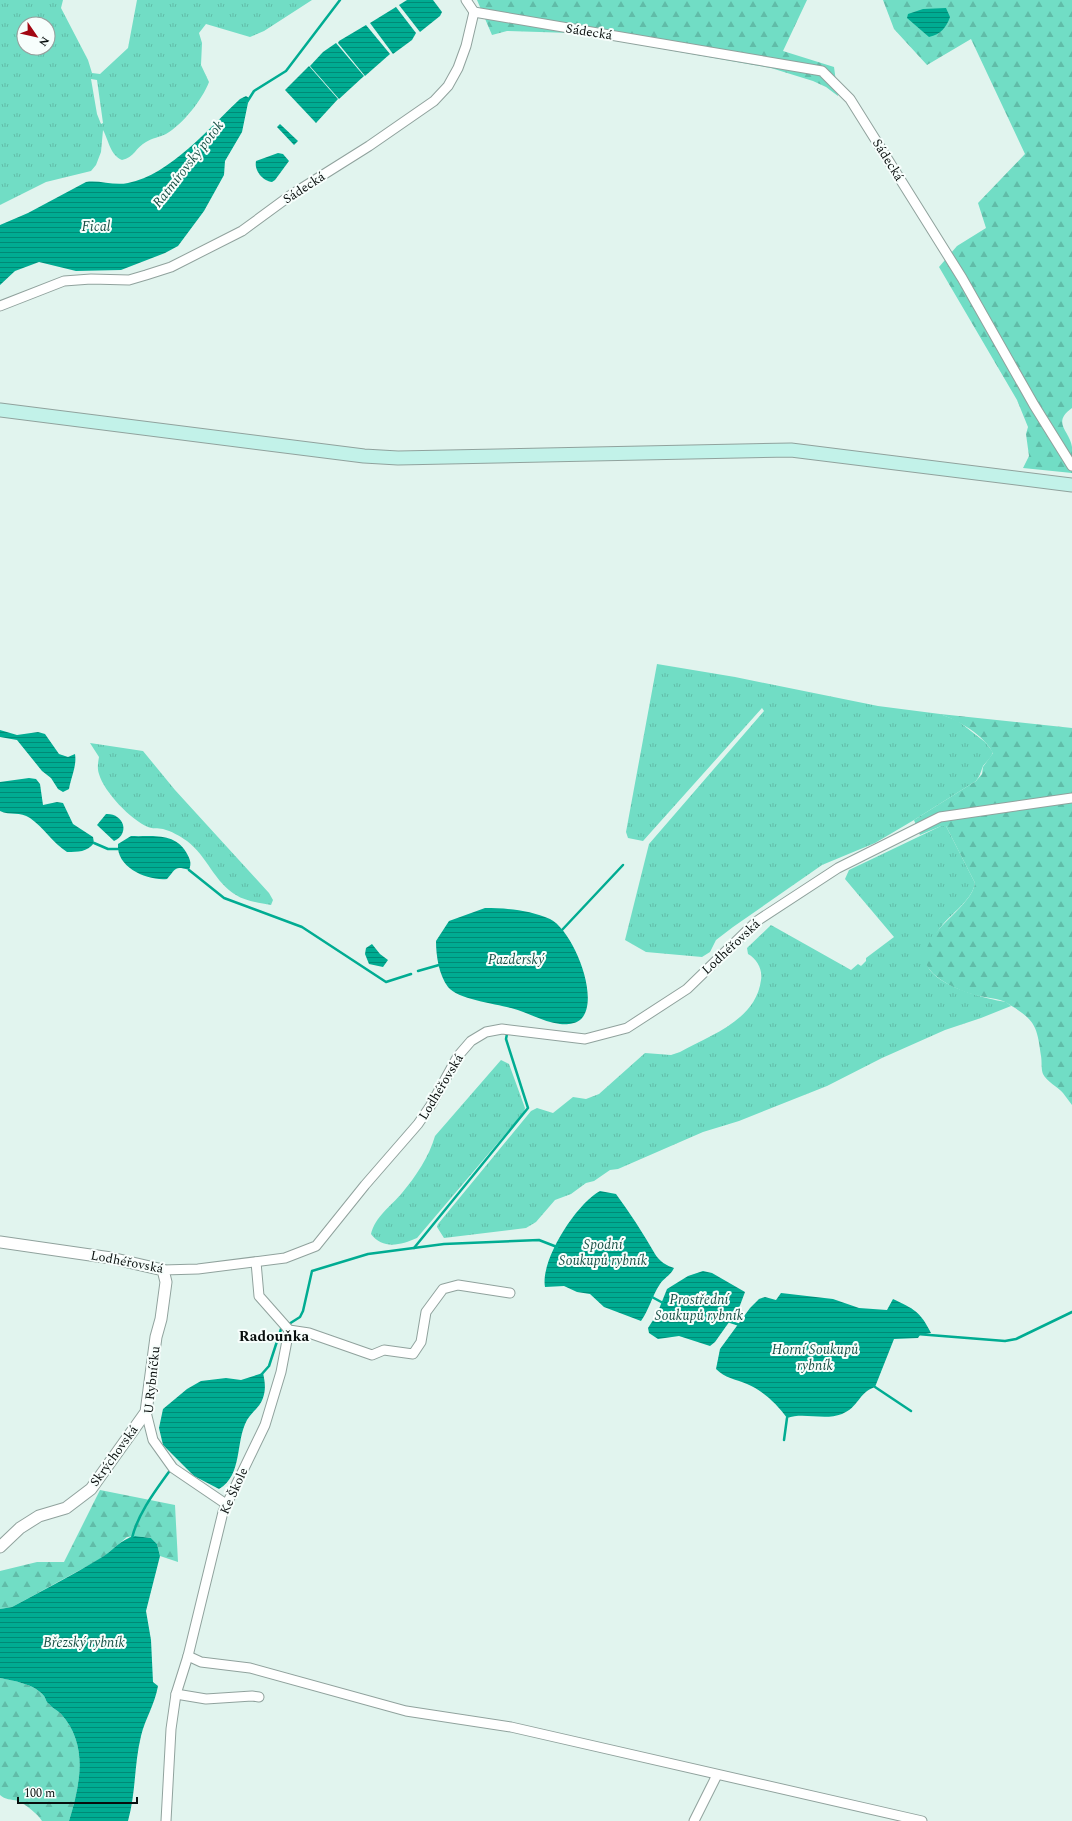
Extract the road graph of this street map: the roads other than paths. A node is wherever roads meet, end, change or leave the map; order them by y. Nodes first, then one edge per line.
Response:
1 (466, 0) edge
2 (474, 12) junction
3 (0, 306) edge
4 (0, 410) edge
5 (1072, 466) edge
6 (1072, 485) edge
7 (1072, 798) edge
8 (0, 1242) edge
9 (256, 1262) junction
10 (163, 1270) junction
11 (510, 1293) dead end
12 (289, 1330) junction
13 (146, 1412) junction
14 (226, 1504) junction
15 (0, 1547) edge
16 (188, 1656) junction
17 (176, 1694) junction
18 (259, 1698) dead end
19 (717, 1774) junction
20 (166, 1821) edge
21 (694, 1821) edge
22 (922, 1821) edge

1 - 2 street
2 - 3 street, Sádecká
2 - 5 street, Sádecká
4 - 6 main road
7 - 9 street, Lodhéřovská
8 - 10 street, Lodhéřovská
9 - 10 street, Lodhéřovská
9 - 12 street
10 - 13 street, U Rybníčku
11 - 12 street
12 - 14 street, Ke Škole
13 - 14 street, U Rybníčku
13 - 15 street, Skrýchovská
14 - 16 street, Ke Škole
16 - 17 street, Ke Škole
16 - 19 street
17 - 18 street
17 - 20 street, Ke Škole
19 - 21 street
19 - 22 street

